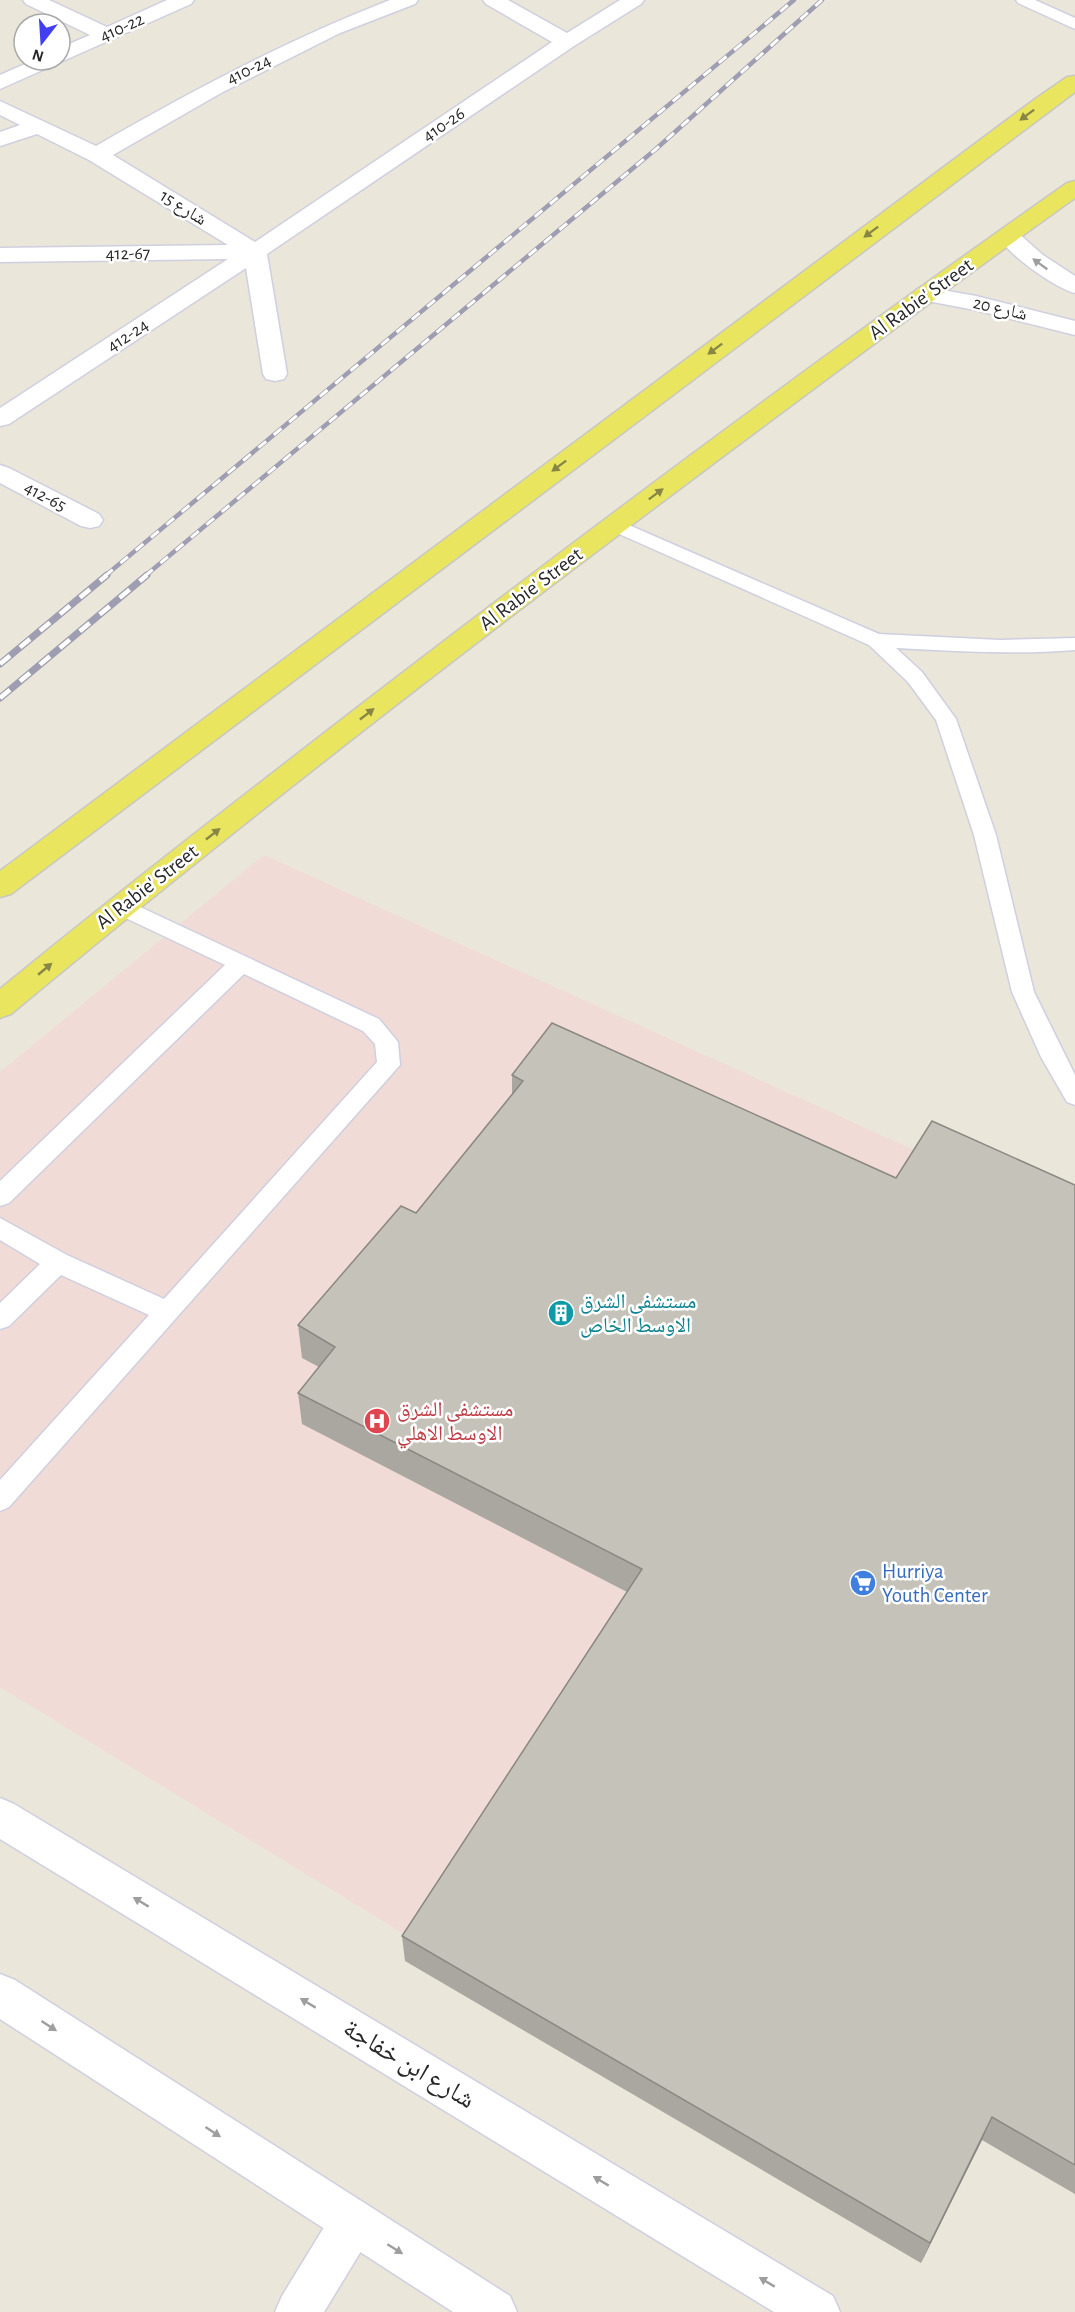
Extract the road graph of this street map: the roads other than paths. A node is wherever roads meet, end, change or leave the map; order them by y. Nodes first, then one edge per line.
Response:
1 (33, 0) edge
2 (184, 0) edge
3 (408, 0) edge
4 (493, 0) edge
5 (634, 0) edge
6 (1023, 0) edge
7 (1073, 20) edge
8 (107, 35) junction
9 (567, 42) junction
10 (72, 51) edge
11 (24, 72) edge
12 (1075, 82) edge
13 (0, 83) edge
14 (0, 107) edge
15 (38, 126) junction
16 (0, 139) edge
17 (97, 155) junction
18 (1075, 188) edge
19 (1009, 237) junction
20 (255, 252) junction
21 (0, 255) edge
22 (1075, 286) edge
23 (925, 294) junction
24 (1075, 328) edge
25 (275, 374) dead end
26 (0, 419) edge
27 (0, 473) edge
28 (90, 520) dead end
29 (615, 525) junction
30 (876, 640) junction
31 (1075, 644) edge
32 (0, 885) edge
33 (121, 906) junction
34 (241, 963) junction
35 (0, 1006) edge
36 (1075, 1096) edge
37 (0, 1196) edge
38 (0, 1228) edge
39 (58, 1262) junction
40 (168, 1312) junction
41 (0, 1319) edge
42 (0, 1499) edge
43 (0, 1817) edge
44 (0, 1995) edge
45 (353, 2222) junction
46 (298, 2312) edge
47 (494, 2312) edge
48 (817, 2312) edge

1 - 8 street
2 - 8 street, 410-22
3 - 17 street, 410-24
4 - 9 street
5 - 9 street, 410-26
6 - 7 lane
8 - 10 street, 410-22
9 - 20 street, 410-26
11 - 13 street
12 -> 32 main road
14 - 15 street, شارع 15
15 - 16 street
15 - 17 street, شارع 15
17 - 20 street, شارع 15
18 - 19 main road, Al Rabie' Street
22 -> 19 street
19 - 23 main road, Al Rabie' Street
20 - 21 street, 412-67
20 - 25 street
20 - 26 street, 412-24
23 - 24 street, شارع 20
29 -> 23 main road, Al Rabie' Street
27 - 28 street, 412-65
29 - 30 lane
33 -> 29 main road, Al Rabie' Street
30 - 31 lane
30 - 36 lane
33 - 34 lane
35 -> 33 main road, Al Rabie' Street
34 - 37 lane
34 - 40 lane
38 - 39 lane
39 - 40 lane
39 - 41 lane
40 - 42 lane
48 -> 43 street, شارع ابن خفاجة
44 -> 45 street
45 - 46 street
45 -> 47 street

